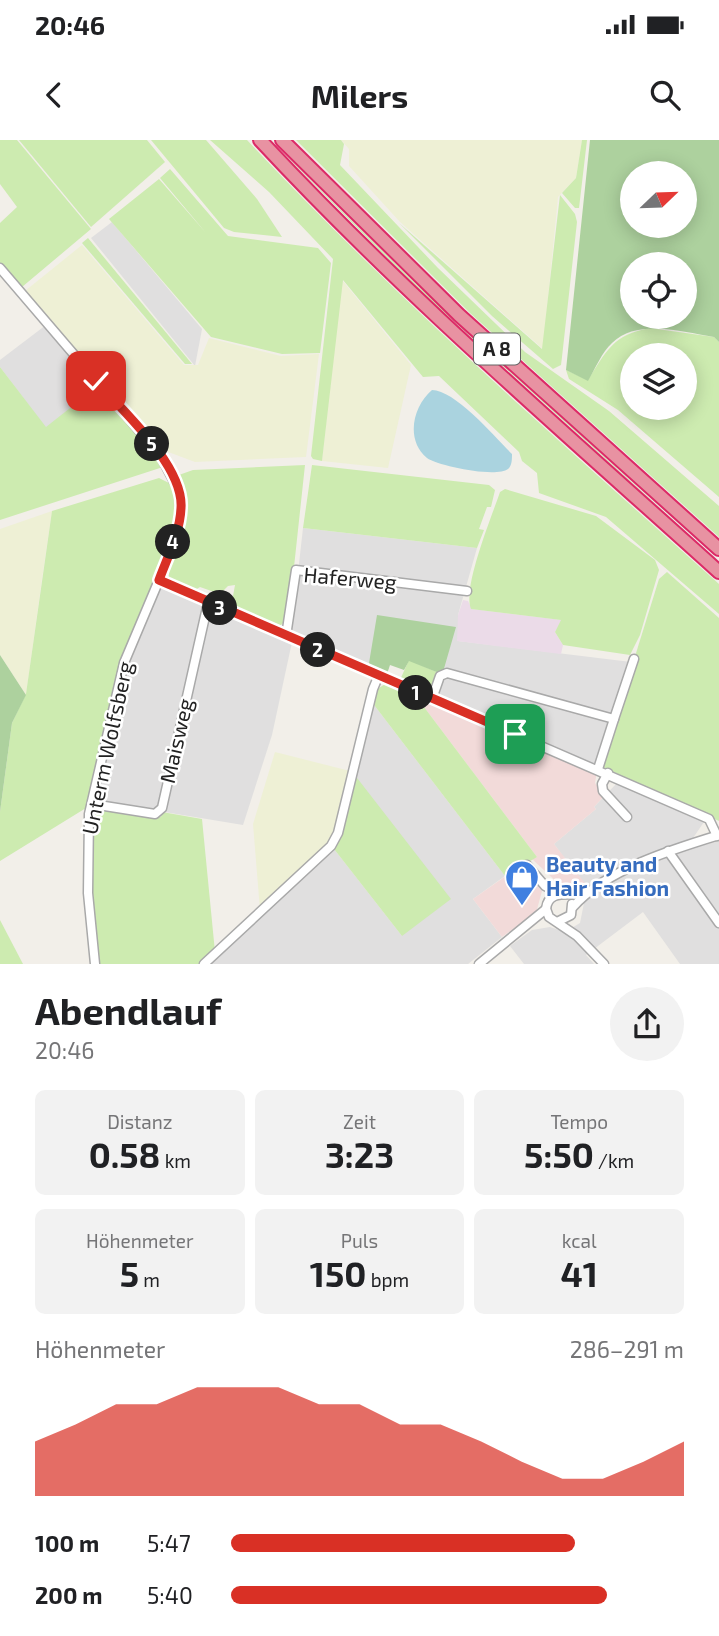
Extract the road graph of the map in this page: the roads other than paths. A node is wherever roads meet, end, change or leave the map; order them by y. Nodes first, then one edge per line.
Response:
1 (260, 140) edge
2 (282, 140) edge
3 (0, 268) edge
4 (719, 549) edge
5 (719, 572) edge
6 (159, 580) junction
7 (467, 591) dead end
8 (208, 603) junction
9 (286, 636) junction
10 (634, 659) dead end
11 (378, 677) junction
12 (432, 699) junction
13 (614, 719) junction
14 (598, 769) junction
15 (607, 773) junction
16 (92, 804) junction
17 (627, 817) dead end
18 (718, 835) edge
19 (668, 851) junction
20 (527, 865) dead end
21 (545, 886) junction
22 (583, 894) junction
23 (563, 895) junction
24 (548, 900) junction
25 (572, 911) junction
26 (548, 913) junction
27 (559, 921) junction
28 (719, 923) edge
29 (577, 936) junction
30 (95, 964) edge
31 (204, 964) edge
32 (479, 964) edge
33 (604, 964) edge

1 - 5 highway, A 8
2 - 4 highway, A 8
3 - 6 street, Unterm Wolfsberg
6 - 8 street
6 - 16 street, Unterm Wolfsberg
7 - 9 street, Haferweg
8 - 9 street
8 - 16 street, Maisweg
9 - 11 street
10 - 13 street
11 - 12 street
11 - 31 street
12 - 13 street
12 - 14 street
13 - 14 street
14 - 15 street
15 - 17 street
15 - 18 street
16 - 30 street, Unterm Wolfsberg
18 - 19 street
19 - 22 street
19 - 28 street
20 - 21 street
21 - 23 street
21 - 24 street
22 - 23 street
22 - 25 street
23 - 24 street
23 - 25 street
24 - 26 street
25 - 27 street
25 - 29 street
26 - 27 street
26 - 32 street
27 - 29 street
29 - 33 street

